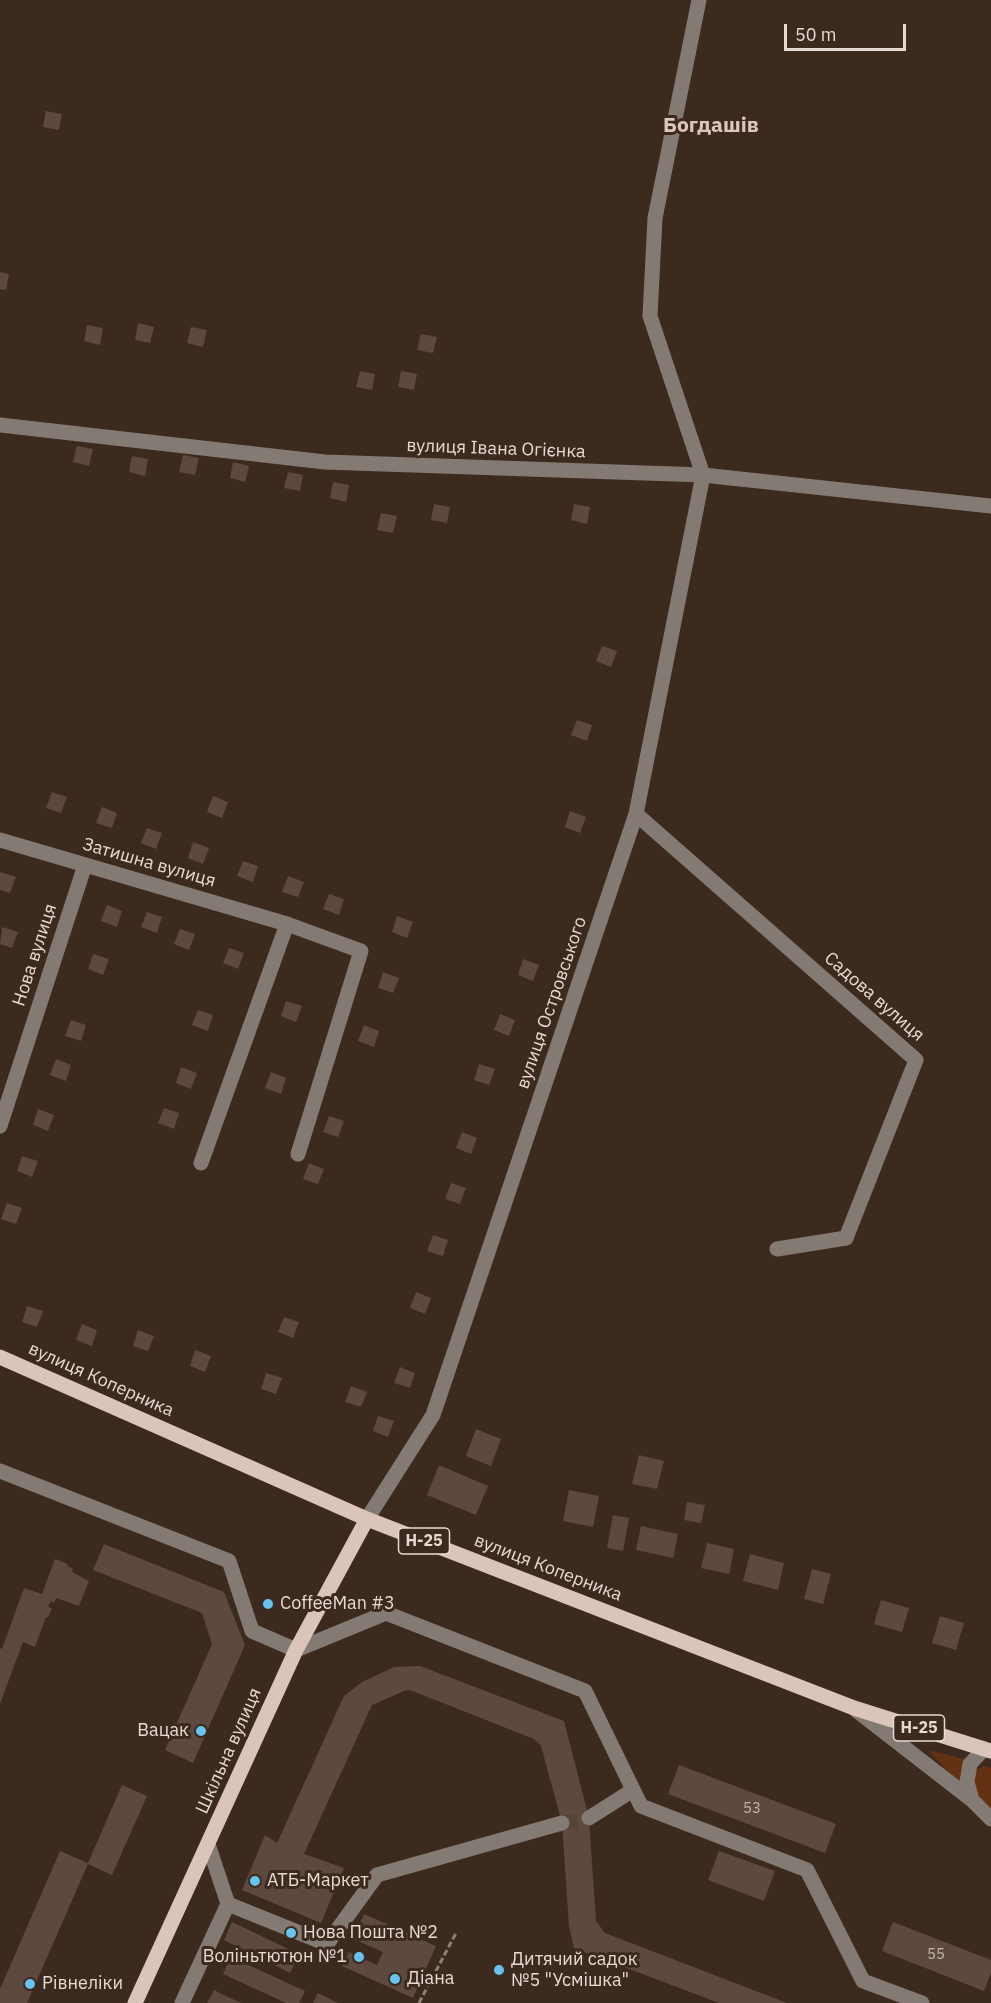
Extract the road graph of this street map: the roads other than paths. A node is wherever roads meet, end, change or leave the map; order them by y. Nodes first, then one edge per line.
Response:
1 (699, 0) edge
2 (0, 425) edge
3 (703, 475) junction
4 (991, 506) edge
5 (636, 814) junction
6 (0, 840) edge
7 (85, 865) junction
8 (287, 924) junction
9 (0, 1126) edge
10 (298, 1154) dead end
11 (201, 1163) dead end
12 (777, 1249) dead end
13 (0, 1357) edge
14 (0, 1471) edge
15 (367, 1519) junction
16 (296, 1650) junction
17 (854, 1708) junction
18 (987, 1750) edge
19 (633, 1790) junction
20 (972, 1800) junction
21 (589, 1818) tunnel mouth
22 (991, 1819) edge
23 (562, 1823) tunnel mouth
24 (208, 1844) junction
25 (228, 1904) junction
26 (135, 2003) edge
27 (182, 2003) edge
28 (922, 2003) edge

1 - 3 street
2 - 3 street, вулиця Івана Огієнка
3 - 4 street, вулиця Івана Огієнка
3 - 5 street, вулиця Островського
5 - 12 street, Садова вулиця
5 - 15 street, вулиця Островського
6 - 7 street, Затишна вулиця
7 - 8 street, Затишна вулиця
7 - 9 street, Нова вулиця
8 - 10 street, Затишна вулиця
8 - 11 street
13 - 15 main road, вулиця Коперника / Н-25
14 - 16 street
15 - 16 main road, Шкільна вулиця
15 - 17 main road, вулиця Коперника / Н-25
16 - 19 street
16 - 24 main road, Шкільна вулиця
17 - 18 main road, вулиця Коперника / Н-25
17 - 20 street
18 - 20 street
19 - 21 street
19 - 28 street
20 - 22 street
23 - 25 street
24 - 25 street
24 - 26 main road, Шкільна вулиця
25 - 27 street

